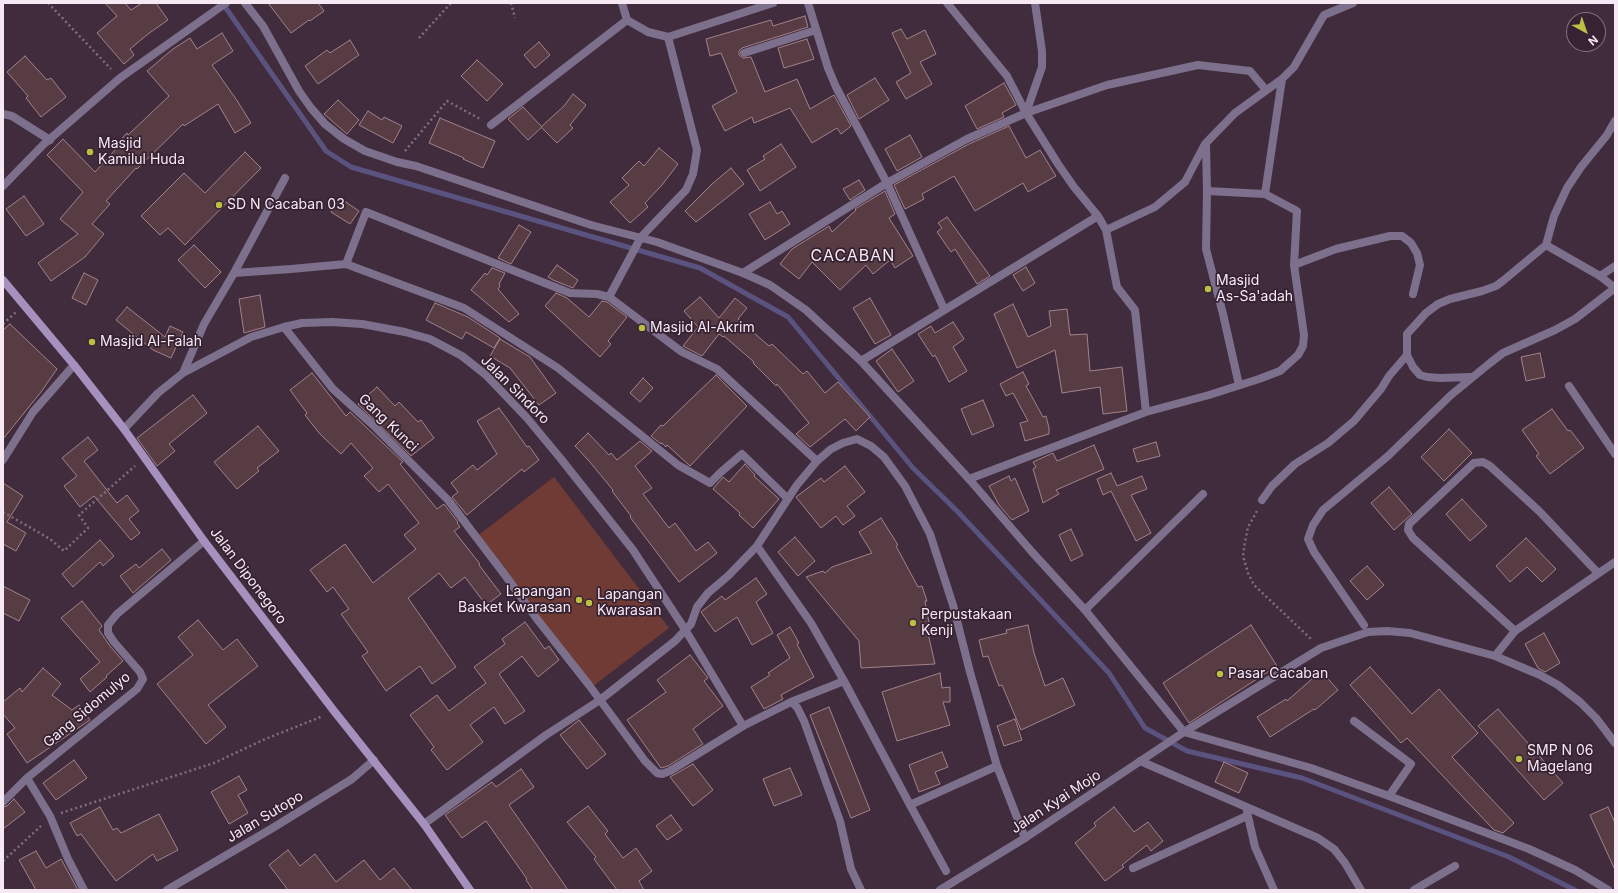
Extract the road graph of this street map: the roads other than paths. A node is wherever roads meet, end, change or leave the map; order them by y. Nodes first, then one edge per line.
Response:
1 (226, 3) edge
2 (246, 3) edge
3 (622, 3) edge
4 (773, 3) edge
5 (808, 3) edge
6 (947, 3) edge
7 (1035, 3) edge
8 (1353, 3) edge
9 (627, 20) junction
10 (816, 30) junction
11 (668, 37) junction
12 (744, 53) dead end
13 (1282, 79) junction
14 (1266, 90) junction
15 (1026, 113) junction
16 (3, 114) edge
17 (1615, 121) edge
18 (491, 125) road end
19 (50, 140) junction
20 (1206, 144) junction
21 (285, 178) dead end
22 (887, 183) junction
23 (3, 186) edge
24 (1207, 191) junction
25 (1265, 194) junction
26 (1098, 216) junction
27 (1106, 230) junction
28 (639, 240) junction
29 (1546, 245) junction
30 (346, 264) junction
31 (1294, 265) junction
32 (1615, 266) edge
33 (234, 273) junction
34 (743, 273) junction
35 (1600, 276) junction
36 (3, 280) edge
37 (1615, 288) edge
38 (1413, 294) dead end
39 (609, 297) junction
40 (944, 309) junction
41 (284, 328) junction
42 (1407, 355) junction
43 (861, 361) junction
44 (74, 365) junction
45 (183, 373) junction
46 (1471, 377) junction
47 (1239, 385) junction
48 (1569, 386) dead end
49 (1146, 412) junction
50 (124, 429) junction
51 (1615, 454) edge
52 (3, 460) edge
53 (817, 461) junction
54 (969, 479) junction
55 (1203, 494) dead end
56 (788, 499) junction
57 (1262, 500) road end
58 (204, 541) junction
59 (757, 546) junction
60 (1615, 562) edge
61 (1598, 573) junction
62 (1085, 610) junction
63 (1364, 625) dead end
64 (686, 631) junction
65 (1515, 632) junction
66 (1494, 656) junction
67 (844, 681) junction
68 (600, 700) junction
69 (790, 702) junction
70 (1354, 721) dead end
71 (743, 726) junction
72 (1181, 734) junction
73 (1615, 743) edge
74 (374, 760) junction
75 (1140, 761) junction
76 (997, 766) junction
77 (26, 778) junction
78 (1389, 796) junction
79 (3, 802) edge
80 (910, 805) junction
81 (1247, 813) junction
82 (424, 824) junction
83 (1025, 838) junction
84 (1455, 866) dead end
85 (1133, 868) dead end
86 (946, 871) dead end
87 (84, 890) edge
88 (167, 890) edge
89 (470, 890) edge
90 (861, 890) edge
91 (940, 890) edge
92 (1274, 890) edge
93 (1361, 890) edge
94 (1414, 890) edge
95 (1608, 890) edge

1 - 19 street
2 - 28 street
3 - 9 street
4 - 11 street
5 - 10 street
6 - 15 street
7 - 15 street
8 - 13 street
9 - 11 street
9 - 18 street
10 - 12 street
10 - 22 street
11 - 28 street
13 - 14 street
13 - 25 street
14 - 15 street
14 - 20 street
15 - 22 street
15 - 26 street
16 - 19 street
17 - 29 street
19 - 23 street
20 - 24 street
20 - 27 street
21 - 33 street
22 - 34 street
22 - 40 street
24 - 25 street
24 - 47 street
25 - 31 street
26 - 27 street
26 - 40 street
27 - 49 street
28 - 34 street
28 - 39 street
29 - 35 street
29 - 42 street
30 - 33 street
30 - 39 street
30 - 56 street
31 - 38 street
31 - 47 street
32 - 35 street
33 - 45 street
34 - 43 street
35 - 37 street
36 - 44 main road, Jalan Diponegoro
37 - 46 street
39 - 53 street
40 - 43 street
41 - 45 street, Jalan Sindoro
41 - 64 street, Jalan Sindoro
41 - 68 street, Gang Kunci
42 - 46 street
42 - 57 street
43 - 54 street
44 - 50 main road, Jalan Diponegoro
44 - 52 street
45 - 50 street, Jalan Sindoro
46 - 63 street
47 - 49 street
48 - 51 street
49 - 54 street
50 - 58 main road, Jalan Diponegoro
53 - 56 street
53 - 76 street
54 - 62 street
55 - 62 street
56 - 59 street
58 - 74 main road, Jalan Diponegoro
58 - 77 street, Gang Sidomulyo
59 - 64 street
59 - 67 street
60 - 61 street
61 - 65 street
61 - 65 street
62 - 72 street
64 - 68 street
64 - 71 street, Jalan Sindoro
65 - 66 street
66 - 72 street, Jalan Kyai Mojo
66 - 73 street, Jalan Kyai Mojo
67 - 69 street
67 - 80 street
68 - 71 street, Gang Kunci
68 - 82 street
69 - 71 street
69 - 90 street
70 - 78 street
72 - 75 street, Jalan Kyai Mojo
72 - 78 street
74 - 82 main road, Jalan Diponegoro
74 - 88 street, Jalan Sutopo
75 - 81 street
75 - 83 street, Jalan Kyai Mojo
76 - 80 street
76 - 83 street
77 - 79 street, Gang Sidomulyo
77 - 87 street
78 - 95 street
80 - 86 street
81 - 85 street
81 - 92 street
81 - 93 street
82 - 89 main road, Jalan Diponegoro
83 - 91 street, Jalan Kyai Mojo
84 - 94 street

